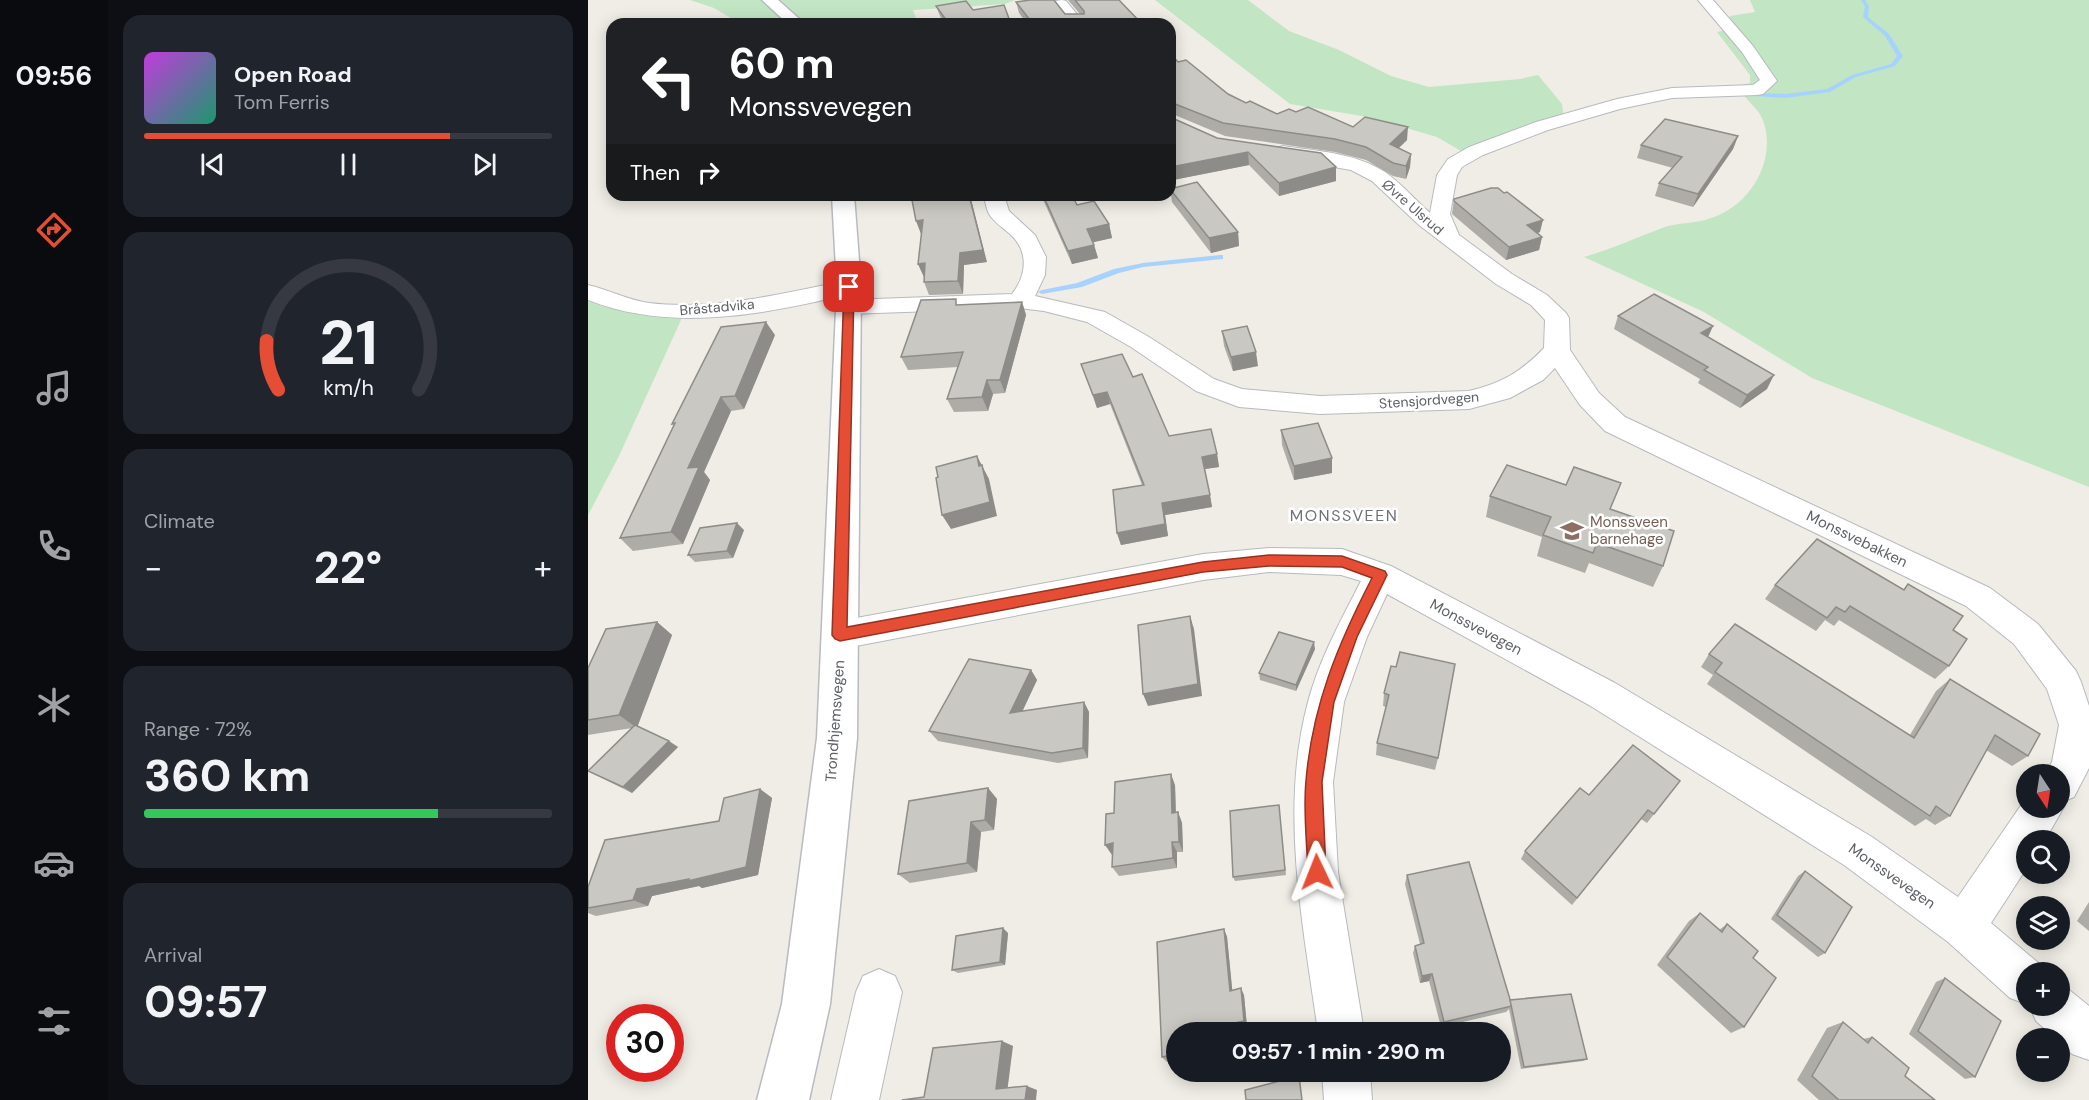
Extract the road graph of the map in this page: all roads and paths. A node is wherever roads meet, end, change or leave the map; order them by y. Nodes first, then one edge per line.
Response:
1 (769, 0) edge
2 (1705, 0) edge
3 (1061, 4) dead end
4 (790, 18) edge
5 (1072, 18) edge
6 (1264, 150) edge
7 (843, 201) edge
8 (996, 201) edge
9 (1449, 238) junction
10 (588, 292) edge
11 (848, 297) junction
12 (1019, 301) junction
13 (1557, 350) junction
14 (1380, 575) junction
15 (840, 635) junction
16 (2070, 768) edge
17 (2037, 818) edge
18 (1963, 927) junction
19 (2016, 973) edge
20 (879, 992) dead end
21 (2065, 1016) edge
22 (1340, 1022) edge
23 (2089, 1037) edge
24 (1347, 1082) edge
25 (783, 1100) edge
26 (855, 1100) edge
27 (1348, 1100) edge

1 - 4 main road
2 - 9 street
3 - 5 street
6 - 9 street, Øvre Ulsrud
7 - 11 main road, Trondhjemsvegen
8 - 12 street
9 - 13 street
10 - 11 street, Bråstadvika
11 - 12 street, Stensjordvegen
11 - 15 main road, Trondhjemsvegen
12 - 13 street, Stensjordvegen
13 - 16 street, Monssvebakken
14 - 15 street, Monssvevegen
14 - 18 street, Monssvevegen
14 - 22 street
15 - 25 main road, Trondhjemsvegen
17 - 18 street
18 - 19 street, Monssvevegen
20 - 26 street
21 - 23 street
24 - 27 street

